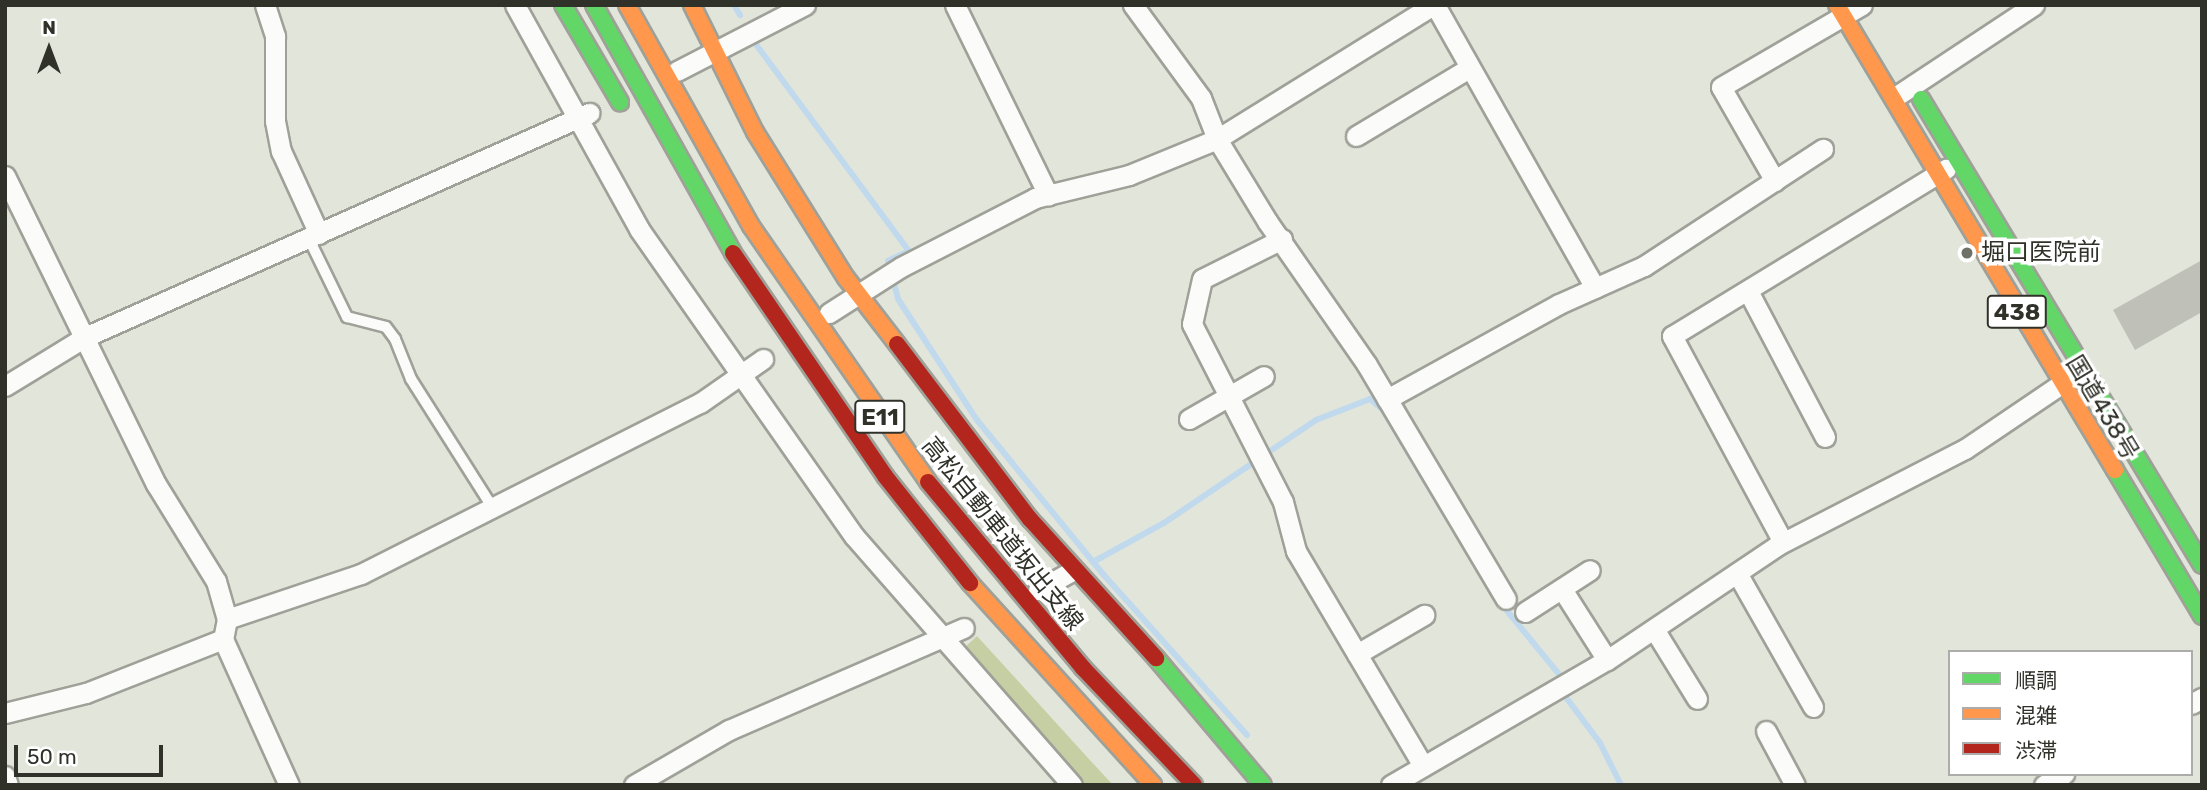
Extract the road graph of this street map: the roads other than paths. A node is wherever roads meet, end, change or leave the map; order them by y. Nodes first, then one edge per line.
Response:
1 (265, 5) edge
2 (515, 5) edge
3 (563, 5) edge
4 (594, 5) edge
5 (626, 5) edge
6 (692, 5) edge
7 (804, 5) edge
8 (955, 5) edge
9 (1133, 5) edge
10 (1434, 5) edge
11 (2034, 5) edge
12 (1866, 9) edge
13 (1840, 11) edge
14 (715, 55) junction
15 (1901, 66) dead end
16 (1469, 68) junction
17 (677, 71) dead end
18 (1913, 86) junction
19 (1894, 97) junction
20 (584, 116) junction
21 (629, 116) dead end
22 (1356, 136) dead end
23 (1217, 139) junction
24 (1823, 149) dead end
25 (659, 159) dead end
26 (1958, 160) junction
27 (5, 176) edge
28 (1937, 176) junction
29 (1775, 181) junction
30 (1048, 195) junction
31 (314, 236) junction
32 (1282, 239) junction
33 (1595, 288) junction
34 (1748, 291) junction
35 (858, 292) junction
36 (830, 313) dead end
37 (781, 331) junction
38 (85, 337) junction
39 (763, 359) dead end
40 (2084, 371) junction
41 (742, 375) junction
42 (1265, 376) dead end
43 (2060, 383) junction
44 (5, 386) edge
45 (1227, 397) junction
46 (1387, 399) junction
47 (1189, 419) dead end
48 (1825, 437) dead end
49 (491, 505) junction
50 (1783, 542) junction
51 (2202, 565) edge
52 (1074, 570) junction
53 (1590, 570) dead end
54 (1737, 573) junction
55 (1562, 589) junction
56 (1038, 590) dead end
57 (1506, 599) dead end
58 (1525, 612) dead end
59 (1424, 615) dead end
60 (2202, 616) edge
61 (227, 619) junction
62 (964, 628) dead end
63 (1654, 629) junction
64 (223, 639) junction
65 (939, 639) junction
66 (1357, 654) junction
67 (1607, 660) junction
68 (1697, 699) dead end
69 (1813, 707) dead end
70 (5, 713) edge
71 (1766, 731) dead end
72 (1423, 766) junction
73 (5, 776) edge
74 (2060, 776) edge
75 (8, 785) edge
76 (289, 785) edge
77 (635, 785) edge
78 (1072, 785) edge
79 (1153, 785) edge
80 (1194, 785) edge
81 (1262, 785) edge
82 (1391, 785) edge
83 (1796, 785) edge
84 (2044, 785) edge

1 - 31 street
2 - 20 street
3 - 21 main road
4 - 37 main road, E11
5 - 80 main road, 高松自動車道坂出支線 / E11
6 - 14 main road
7 - 14 street
8 - 30 street
9 - 23 street
10 - 16 street
10 - 23 street
11 - 18 street
12 - 13 street
13 - 19 main road, 国道438号 / 438
13 - 29 street
14 - 17 street
14 - 35 main road
15 - 18 main road, 国道438号 / 438
16 - 22 street
16 - 33 street
18 - 19 street
18 - 26 main road, 国道438号 / 438
19 - 28 main road, 国道438号 / 438
20 - 31 street
20 - 41 street
23 - 30 street
23 - 32 street
24 - 29 street
25 - 37 main road
26 - 28 street
26 - 40 main road, 国道438号 / 438
27 - 38 street
28 - 34 street
28 - 43 main road, 国道438号 / 438
29 - 33 street
30 - 35 street
31 - 38 street
31 - 49 lane
32 - 45 street
32 - 46 street
33 - 46 street
34 - 48 street
34 - 50 street
35 - 36 street
35 - 52 main road
37 - 79 main road, E11
38 - 44 street
38 - 61 street
39 - 41 street
40 - 43 street
40 - 51 main road, 国道438号 / 438
41 - 49 street
41 - 65 street
42 - 45 street
43 - 50 street
43 - 60 main road, 国道438号 / 438
45 - 47 street
45 - 66 street
46 - 57 street
49 - 61 street
50 - 54 street
52 - 56 street
52 - 81 main road
53 - 55 street
54 - 63 street
54 - 69 street
55 - 58 street
55 - 67 street
59 - 66 street
61 - 64 street
62 - 65 street
63 - 67 street
63 - 68 street
64 - 70 street
64 - 76 street
65 - 77 street
65 - 78 street
66 - 72 street
67 - 72 street
71 - 83 street
72 - 82 street
73 - 75 street
74 - 84 street

